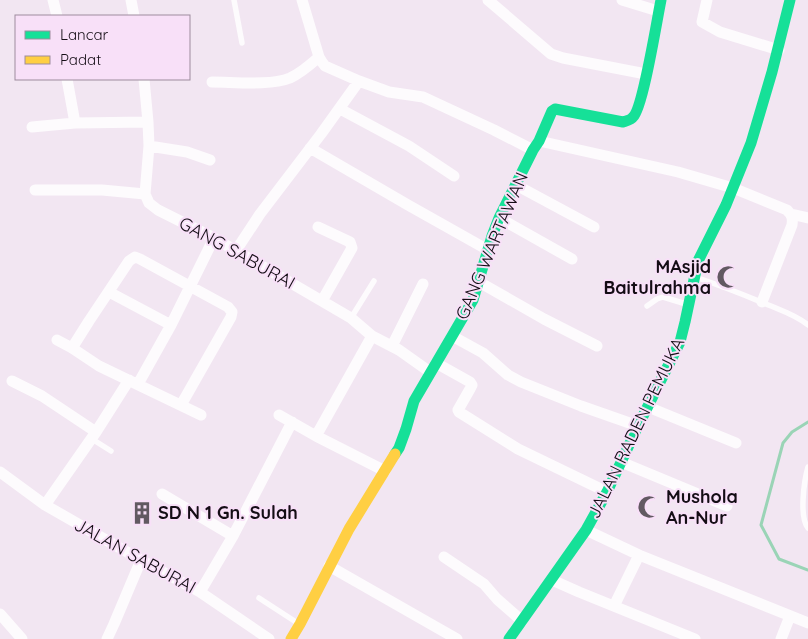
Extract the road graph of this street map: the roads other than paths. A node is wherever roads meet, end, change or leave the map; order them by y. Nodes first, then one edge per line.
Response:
1 (54, 0) edge
2 (131, 0) edge
3 (234, 0) edge
4 (488, 0) edge
5 (622, 0) edge
6 (708, 0) edge
7 (790, 0) edge
8 (305, 3) edge
9 (660, 5) edge
10 (56, 15) edge
11 (134, 15) edge
12 (242, 43) dead end
13 (779, 50) junction
14 (319, 57) junction
15 (646, 74) junction
16 (68, 80) edge
17 (144, 80) edge
18 (359, 81) junction
19 (212, 82) dead end
20 (340, 109) junction
21 (148, 122) junction
22 (75, 123) junction
23 (32, 127) dead end
24 (149, 146) junction
25 (536, 146) junction
26 (310, 148) junction
27 (210, 160) dead end
28 (454, 176) dead end
29 (516, 185) junction
30 (733, 188) junction
31 (35, 190) dead end
32 (144, 194) junction
33 (791, 214) junction
34 (500, 218) junction
35 (808, 218) edge
36 (318, 227) dead end
37 (594, 227) dead end
38 (214, 238) junction
39 (488, 250) junction
40 (235, 252) junction
41 (572, 259) dead end
42 (694, 277) junction
43 (374, 281) dead end
44 (478, 282) junction
45 (423, 284) dead end
46 (190, 287) junction
47 (109, 292) junction
48 (322, 301) junction
49 (762, 302) junction
50 (688, 305) junction
51 (647, 306) dead end
52 (351, 318) junction
53 (171, 325) junction
54 (808, 325) edge
55 (372, 336) junction
56 (452, 336) junction
57 (57, 340) dead end
58 (392, 346) junction
59 (597, 346) dead end
60 (72, 348) junction
61 (433, 367) junction
62 (12, 381) dead end
63 (133, 382) junction
64 (181, 405) junction
65 (648, 407) junction
66 (201, 415) dead end
67 (278, 415) dead end
68 (292, 422) junction
69 (638, 426) junction
70 (94, 436) junction
71 (316, 436) junction
72 (736, 443) dead end
73 (111, 451) dead end
74 (621, 462) junction
75 (808, 467) edge
76 (385, 471) junction
77 (0, 472) edge
78 (805, 491) edge
79 (606, 492) junction
80 (162, 494) dead end
81 (45, 505) junction
82 (728, 506) dead end
83 (808, 528) edge
84 (586, 530) junction
85 (233, 536) junction
86 (640, 555) junction
87 (444, 557) dead end
88 (141, 560) junction
89 (329, 566) junction
90 (552, 580) junction
91 (200, 592) junction
92 (259, 598) dead end
93 (614, 606) junction
94 (0, 614) edge
95 (790, 616) junction
96 (522, 621) junction
97 (808, 623) edge
98 (300, 624) junction
99 (22, 639) edge
100 (107, 639) edge
101 (269, 639) edge
102 (290, 639) edge
103 (458, 639) edge
104 (509, 639) edge
105 (694, 639) edge
106 (782, 639) edge

1 - 10 street
2 - 11 street
3 - 12 lane
4 - 15 street
5 - 9 street
6 - 13 street
7 - 13 street, JALAN RADEN PEMUKA
8 - 14 street
9 - 15 street, GANG WARTAWAN
13 - 30 street, JALAN RADEN PEMUKA
14 - 18 street
14 - 19 street
15 - 25 street, GANG WARTAWAN
16 - 22 street
17 - 21 street
18 - 20 street
18 - 25 street
20 - 26 street
20 - 28 street
21 - 22 street
21 - 24 street
22 - 23 street
24 - 27 street
24 - 32 street
25 - 29 street, GANG WARTAWAN
25 - 30 street
26 - 39 street
26 - 40 street
29 - 34 street, GANG WARTAWAN
29 - 37 street
30 - 33 street
30 - 42 street, JALAN RADEN PEMUKA
31 - 32 street
32 - 38 street, GANG SABURAI
33 - 35 street
33 - 49 street
34 - 39 street, GANG WARTAWAN
34 - 41 street
36 - 48 street
38 - 40 street, GANG SABURAI
38 - 46 street
39 - 44 street, GANG WARTAWAN
40 - 48 street, GANG SABURAI
42 - 49 lane
42 - 50 street, JALAN RADEN PEMUKA
43 - 52 lane
44 - 56 street, GANG WARTAWAN
44 - 59 street
45 - 58 street
46 - 47 street
46 - 53 street
46 - 64 street
47 - 53 street
47 - 60 street
48 - 52 street, GANG SABURAI
49 - 54 lane
50 - 51 lane
50 - 65 street, JALAN RADEN PEMUKA
52 - 55 street, GANG SABURAI
53 - 63 street
55 - 58 street, GANG SABURAI
55 - 71 street
56 - 61 street, GANG WARTAWAN
56 - 69 street
57 - 60 street
58 - 61 street, GANG SABURAI
60 - 63 street
61 - 76 street, GANG WARTAWAN
61 - 79 street, GANG SABURAI
62 - 70 street
63 - 64 street
63 - 70 street
64 - 66 street
65 - 69 street, JALAN RADEN PEMUKA
65 - 72 street
67 - 68 street
68 - 71 street
68 - 85 street
69 - 74 street, JALAN RADEN PEMUKA
70 - 73 lane
70 - 81 street
71 - 76 street
74 - 79 street, JALAN RADEN PEMUKA
74 - 82 street
75 - 78 lane
76 - 89 street, GANG WARTAWAN
77 - 81 street, JALAN SABURAI
78 - 83 lane
79 - 84 street, JALAN RADEN PEMUKA
80 - 85 street
81 - 88 street, JALAN SABURAI
84 - 86 street
84 - 90 street, JALAN RADEN PEMUKA
85 - 91 street
86 - 93 street
86 - 95 street
87 - 96 street
88 - 91 street, JALAN SABURAI
88 - 100 street
89 - 98 street, GANG WARTAWAN
89 - 103 street
90 - 93 street
90 - 96 street, JALAN RADEN PEMUKA
91 - 101 street, JALAN SABURAI
92 - 98 lane
93 - 105 street
94 - 99 street
95 - 97 street
95 - 106 street
96 - 104 street, JALAN RADEN PEMUKA
98 - 102 street, GANG WARTAWAN

